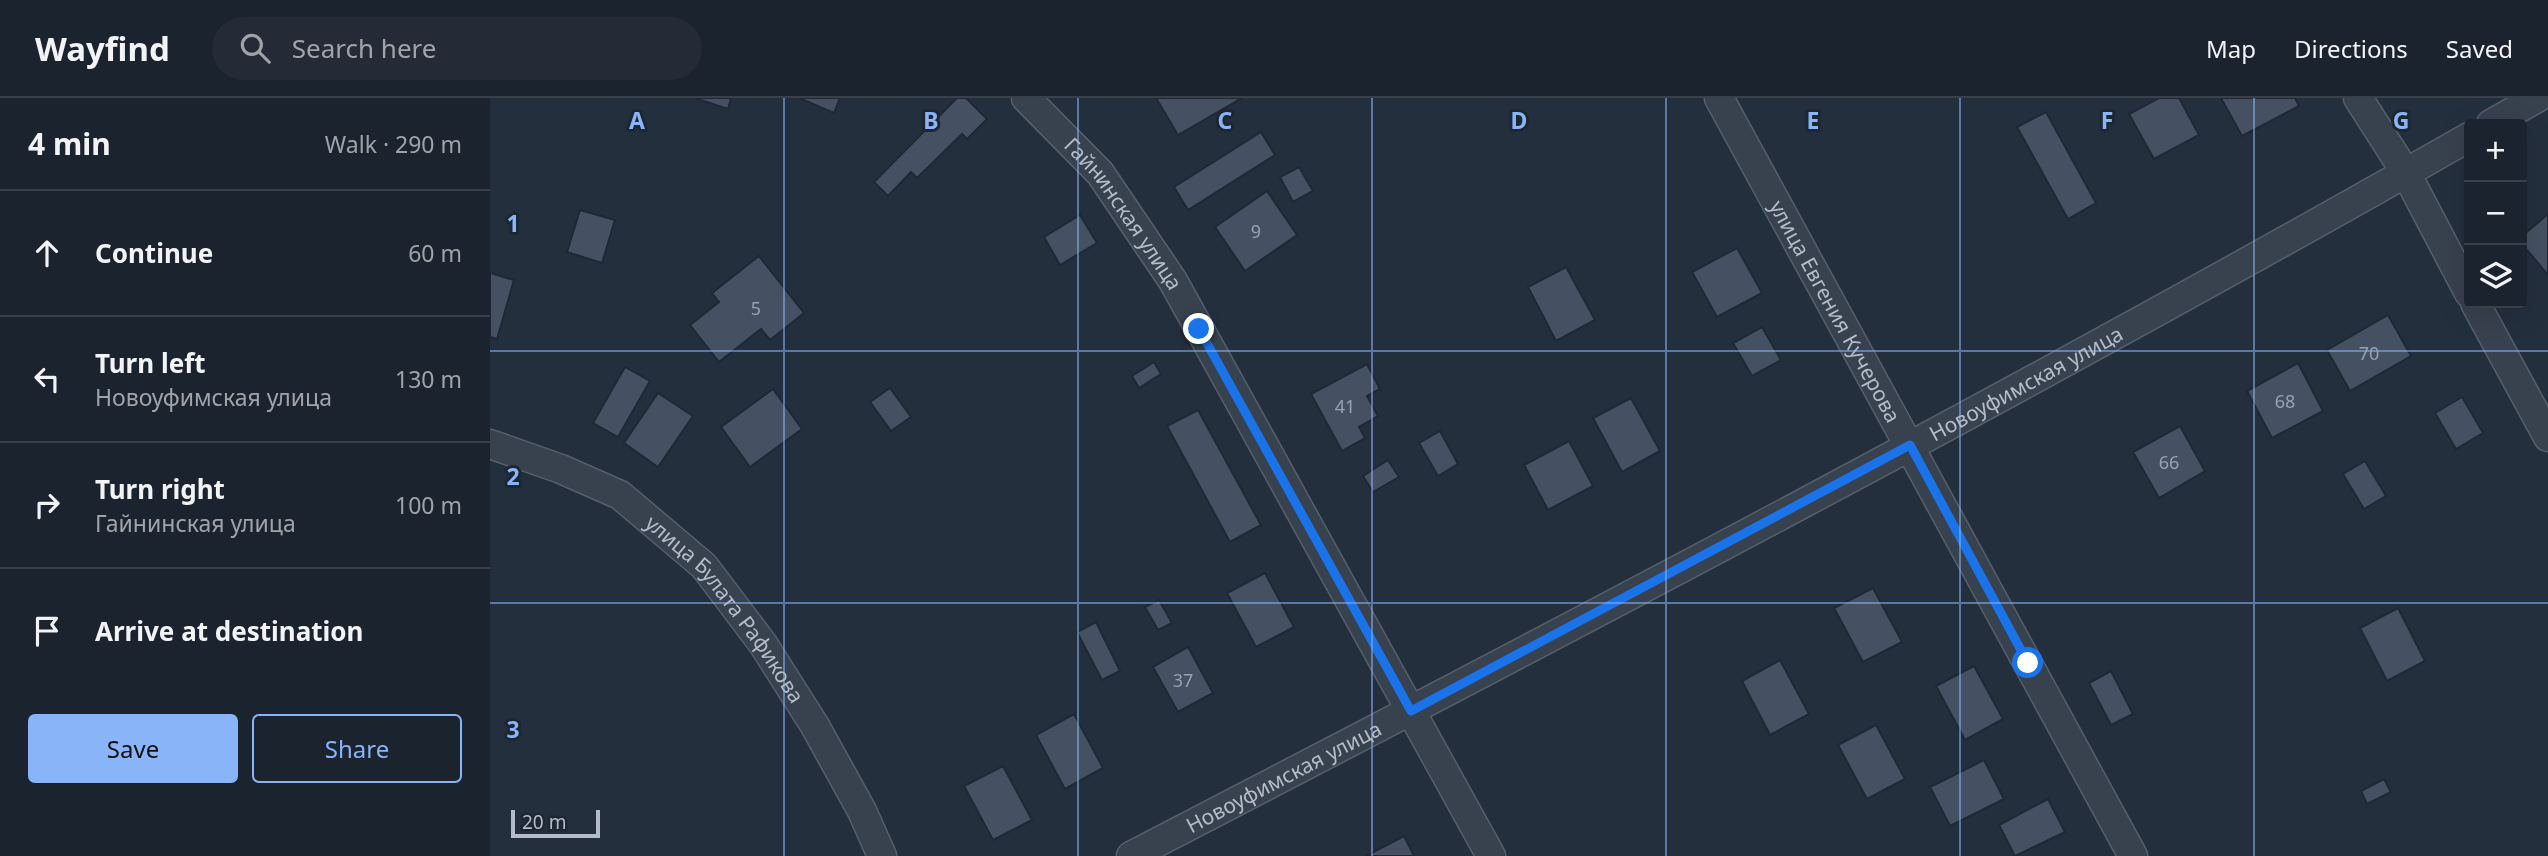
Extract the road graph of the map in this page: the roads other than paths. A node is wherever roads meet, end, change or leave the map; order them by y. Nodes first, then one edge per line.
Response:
1 (1026, 98) edge
2 (1719, 98) edge
3 (2358, 98) edge
4 (2537, 98) edge
5 (2500, 119) edge
6 (2464, 139) edge
7 (2406, 173) junction
8 (2464, 283) edge
9 (2478, 308) edge
10 (2548, 437) edge
11 (490, 444) edge
12 (1910, 445) junction
13 (1411, 711) junction
14 (883, 856) edge
15 (1131, 856) edge
16 (1491, 856) edge
17 (2133, 856) edge

1 - 13 street, Гайнинская улица
2 - 12 street, улица Евгения Кучерова
3 - 7 street
4 - 5 street
6 - 7 street, Новоуфимская улица
7 - 8 street
7 - 12 street, Новоуфимская улица
9 - 10 street
11 - 14 street, улица Булата Рафикова
12 - 13 street, Новоуфимская улица
12 - 17 street, улица Евгения Кучерова
13 - 15 street, Новоуфимская улица
13 - 16 street, Гайнинская улица

